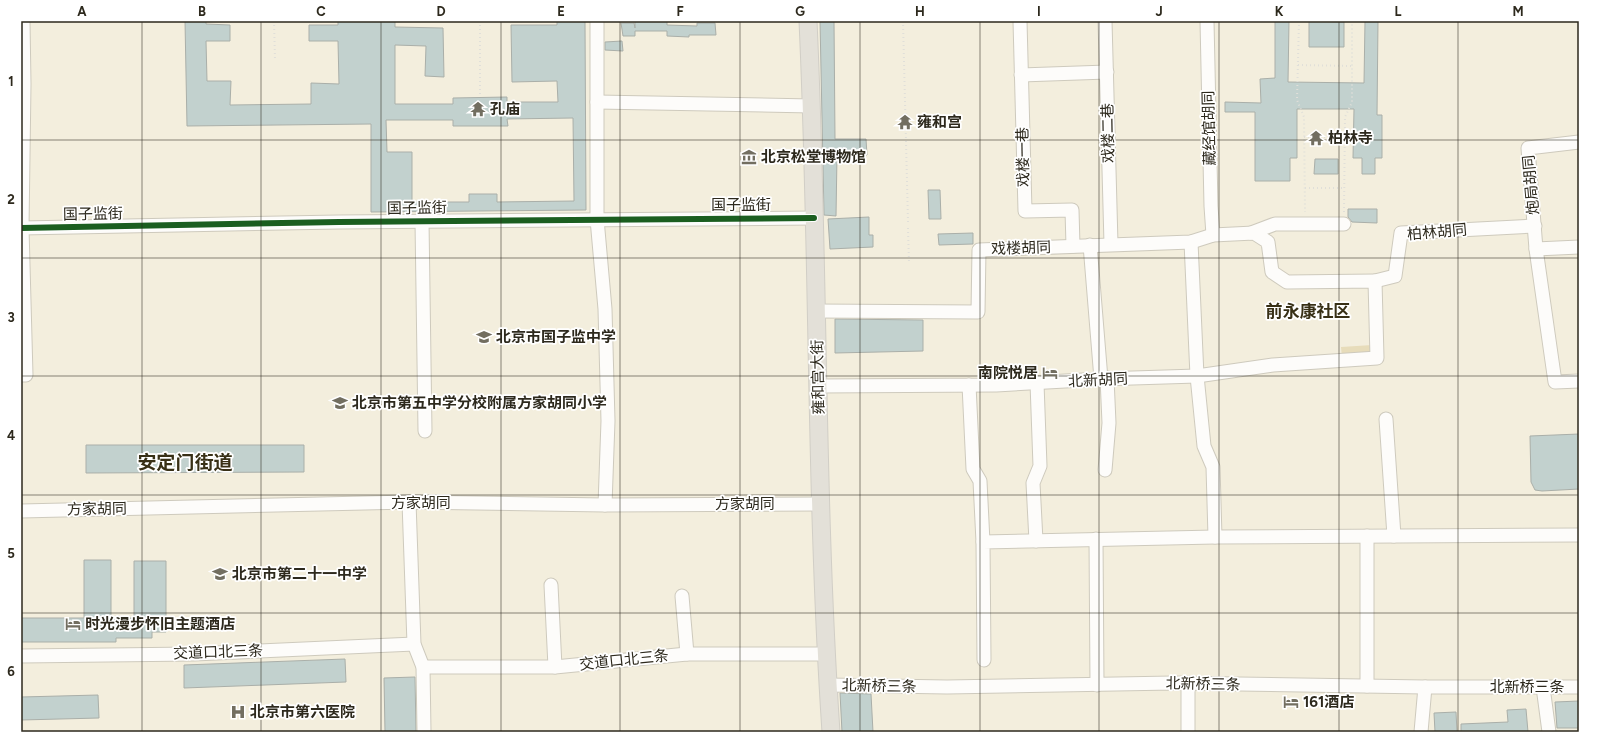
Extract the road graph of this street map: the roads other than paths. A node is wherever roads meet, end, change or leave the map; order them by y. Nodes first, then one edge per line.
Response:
1 (23, 21) edge
2 (597, 21) edge
3 (808, 21) edge
4 (1020, 21) edge
5 (1106, 21) edge
6 (1207, 21) edge
7 (1107, 72) junction
8 (1021, 75) junction
9 (23, 84) edge
10 (597, 102) junction
11 (812, 106) junction
12 (1579, 142) edge
13 (814, 218) junction
14 (597, 219) junction
15 (422, 221) junction
16 (1344, 224) road end
17 (1535, 226) junction
18 (21, 228) edge
19 (1251, 233) junction
20 (1213, 235) junction
21 (1190, 242) junction
22 (1111, 244) junction
23 (1090, 245) junction
24 (1073, 246) junction
25 (1579, 247) edge
26 (1536, 249) junction
27 (1375, 282) junction
28 (816, 311) junction
29 (21, 375) edge
30 (1197, 376) junction
31 (1104, 379) junction
32 (1579, 381) edge
33 (1037, 383) junction
34 (969, 385) junction
35 (817, 386) junction
36 (1386, 419) dead end
37 (425, 432) dead end
38 (1105, 470) dead end
39 (408, 502) junction
40 (821, 504) junction
41 (605, 505) junction
42 (21, 511) edge
43 (1579, 534) edge
44 (1367, 536) junction
45 (1394, 536) junction
46 (1215, 537) junction
47 (1096, 540) junction
48 (1036, 541) junction
49 (983, 542) junction
50 (551, 585) dead end
51 (682, 596) dead end
52 (414, 644) junction
53 (687, 654) junction
54 (826, 654) junction
55 (21, 656) edge
56 (984, 660) dead end
57 (422, 667) junction
58 (555, 667) junction
59 (1188, 684) junction
60 (828, 685) junction
61 (1097, 685) junction
62 (1367, 686) junction
63 (1425, 687) junction
64 (1544, 687) junction
65 (1579, 687) edge
66 (424, 732) edge
67 (831, 732) edge
68 (1188, 732) edge
69 (1421, 732) edge
70 (1549, 732) edge

1 - 9 street
2 - 10 street
3 - 11 main road, 雍和宫大街
4 - 8 street, 戏楼一巷
5 - 7 street, 戏楼二巷
6 - 20 street, 藏经馆胡同
7 - 8 street
7 - 22 street, 戏楼二巷
8 - 24 street, 戏楼一巷
9 - 18 street
10 - 11 street
10 - 14 street
11 - 13 main road, 雍和宫大街
12 - 17 street, 炮局胡同
13 - 14 street, 国子监街
13 - 28 main road, 雍和宫大街
14 - 15 street, 国子监街
14 - 41 street
15 - 18 street, 国子监街
15 - 37 street
16 - 19 street
17 - 26 street
17 - 27 street, 柏林胡同
18 - 29 street
19 - 20 street, 戏楼胡同
19 - 27 street
20 - 21 street, 戏楼胡同
21 - 22 street, 戏楼胡同
21 - 30 street
22 - 23 street, 戏楼胡同
23 - 24 street, 戏楼胡同
23 - 31 street
24 - 28 street, 戏楼胡同
25 - 26 street
26 - 32 street
27 - 30 street, 北新胡同
28 - 35 main road, 雍和宫大街
30 - 31 street, 北新胡同
30 - 46 street
31 - 33 street, 北新胡同
31 - 38 street
33 - 34 street, 北新胡同
33 - 48 street
34 - 35 street, 北新胡同
34 - 49 street
35 - 40 main road, 雍和宫大街
36 - 45 street
39 - 41 street, 方家胡同
39 - 42 street, 方家胡同
39 - 52 street
40 - 41 street, 方家胡同
40 - 54 main road, 雍和宫大街
43 - 45 street
44 - 45 street
44 - 46 street
44 - 62 street
46 - 47 street
47 - 48 street
47 - 61 street
48 - 49 street
49 - 56 street
50 - 58 street
51 - 53 street
52 - 55 street, 交道口北三条
52 - 57 street
53 - 54 street, 交道口北三条
53 - 58 street, 交道口北三条
54 - 60 main road, 雍和宫大街
57 - 58 street, 交道口北三条
57 - 66 street
59 - 61 street, 北新桥三条
59 - 62 street, 北新桥三条
59 - 68 street
60 - 61 street, 北新桥三条
60 - 67 main road, 雍和宫大街
62 - 63 street, 北新桥三条
63 - 64 street, 北新桥三条
63 - 69 street
64 - 65 street, 北新桥三条
64 - 70 street

